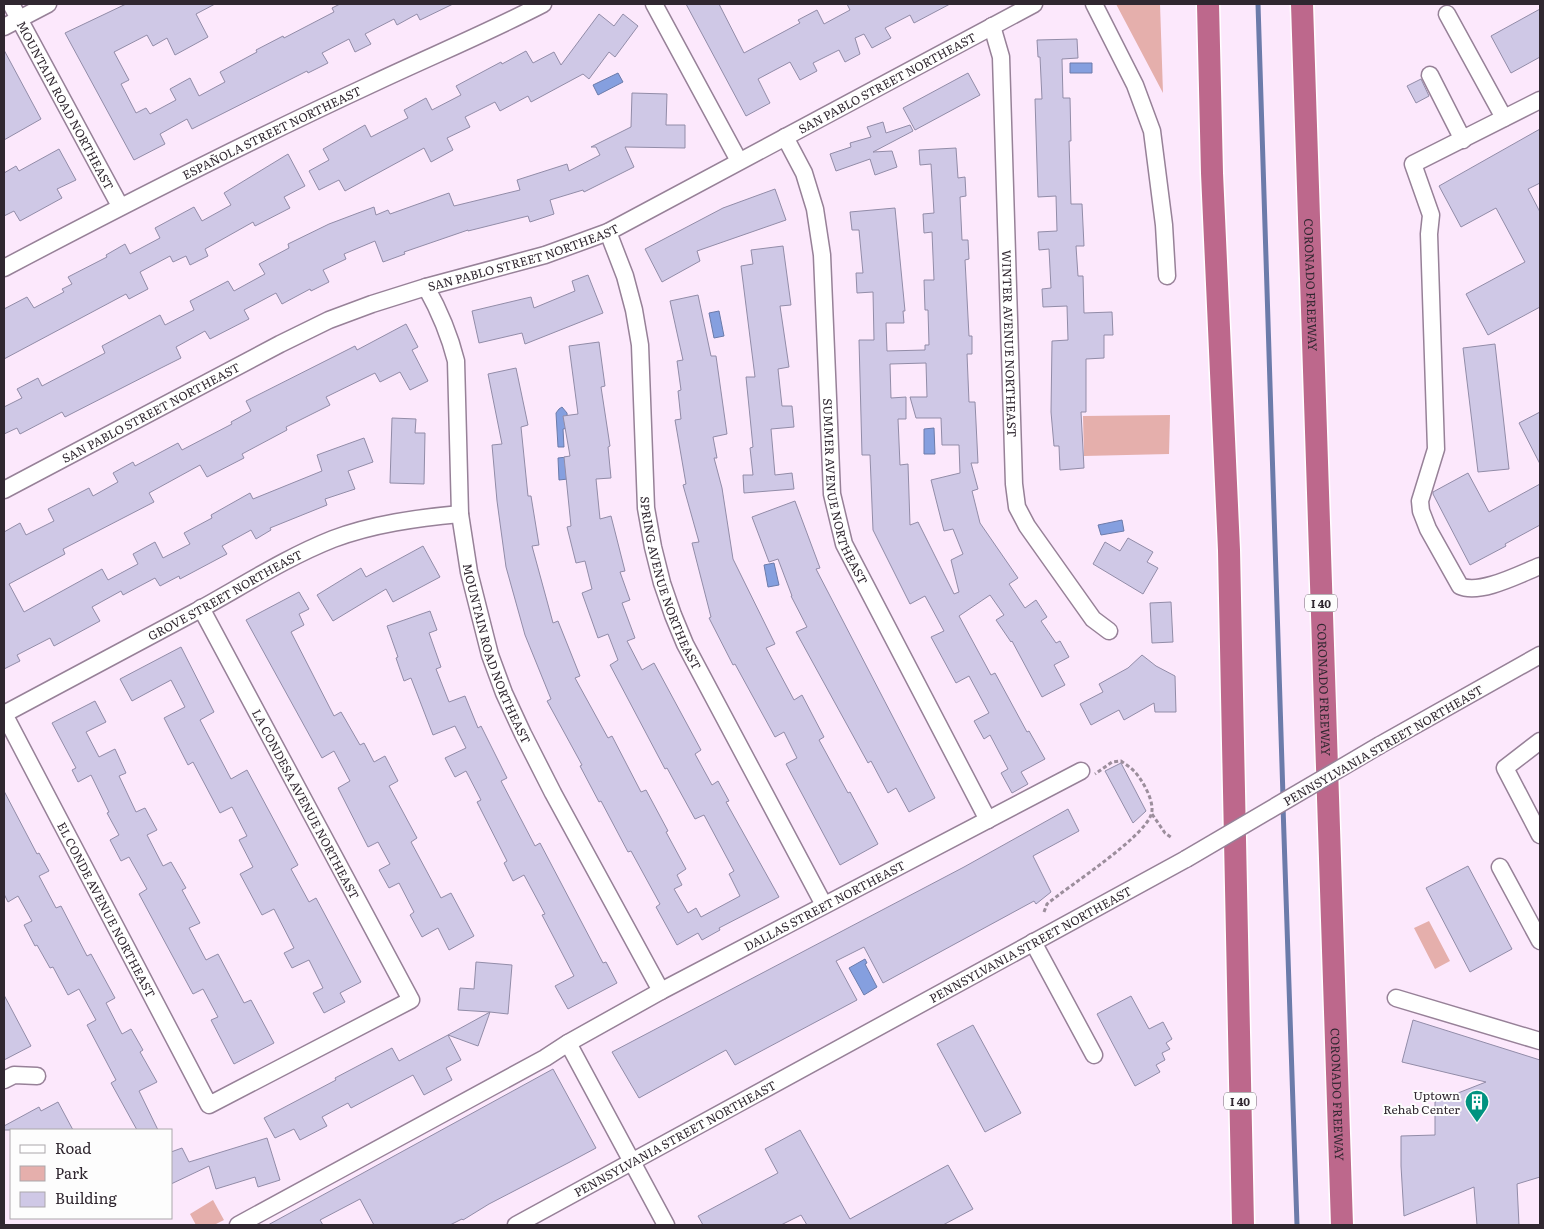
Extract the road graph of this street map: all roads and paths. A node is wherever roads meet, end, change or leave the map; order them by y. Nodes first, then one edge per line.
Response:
1 (11, 4) edge
2 (48, 4) edge
3 (543, 4) edge
4 (654, 4) edge
5 (1034, 4) edge
6 (1094, 4) edge
7 (1208, 4) edge
8 (1302, 4) edge
9 (1447, 14) dead end
10 (19, 19) junction
11 (992, 26) junction
12 (4, 27) edge
13 (1430, 75) dead end
14 (1540, 100) edge
15 (1504, 118) junction
16 (784, 137) junction
17 (1462, 140) junction
18 (739, 162) junction
19 (120, 206) junction
20 (608, 232) junction
21 (4, 268) edge
22 (1166, 276) dead end
23 (426, 287) junction
24 (4, 490) edge
25 (460, 514) junction
26 (1540, 566) edge
27 (201, 608) junction
28 (1109, 630) dead end
29 (1540, 655) edge
30 (4, 714) edge
31 (1540, 741) edge
32 (1085, 774) joint
33 (1152, 814) junction
34 (988, 820) junction
35 (1540, 835) edge
36 (1172, 838) dead end
37 (1500, 866) dead end
38 (824, 905) junction
39 (1044, 912) dead end
40 (1540, 939) edge
41 (1033, 942) junction
42 (661, 991) junction
43 (1396, 998) dead end
44 (1540, 1041) edge
45 (568, 1043) junction
46 (1094, 1055) dead end
47 (37, 1076) dead end
48 (4, 1080) edge
49 (209, 1105) joint
50 (632, 1161) junction
51 (238, 1225) edge
52 (516, 1225) edge
53 (666, 1225) edge
54 (1243, 1225) edge
55 (1342, 1225) edge

1 - 10 street, MOUNTAIN ROAD NORTHEAST
2 - 10 street
3 - 19 street, ESPAÑOLA STREET NORTHEAST
4 - 18 street
5 - 11 street, SAN PABLO STREET NORTHEAST
6 - 22 street
7 - 54 highway, I 40
8 - 55 highway, CORONADO FREEWAY / I 40
9 - 15 street
10 - 12 street
10 - 19 street, MOUNTAIN ROAD NORTHEAST
11 - 16 street, SAN PABLO STREET NORTHEAST
11 - 28 street, WINTER AVENUE NORTHEAST
13 - 17 street
14 - 15 street
15 - 17 street
16 - 18 street, SAN PABLO STREET NORTHEAST
16 - 34 street, SUMMER AVENUE NORTHEAST
17 - 26 street
18 - 20 street, SAN PABLO STREET NORTHEAST
19 - 21 street, ESPAÑOLA STREET NORTHEAST
20 - 23 street, SAN PABLO STREET NORTHEAST
20 - 38 street, SPRING AVENUE NORTHEAST
23 - 24 street, SAN PABLO STREET NORTHEAST
23 - 25 street, MOUNTAIN ROAD NORTHEAST
25 - 27 street, GROVE STREET NORTHEAST
25 - 42 street, MOUNTAIN ROAD NORTHEAST
27 - 30 street, GROVE STREET NORTHEAST
27 - 49 street, LA CONDESA AVENUE NORTHEAST
29 - 41 street, PENNSYLVANIA STREET NORTHEAST, bridge
30 - 49 street, EL CONDE AVENUE NORTHEAST
31 - 35 street
32 - 33 path
32 - 34 street, DALLAS STREET NORTHEAST
33 - 36 path
33 - 39 path
34 - 38 street, DALLAS STREET NORTHEAST
37 - 40 street
38 - 42 street, DALLAS STREET NORTHEAST
41 - 46 street
41 - 50 street, PENNSYLVANIA STREET NORTHEAST
42 - 45 street, DALLAS STREET NORTHEAST
43 - 44 street
45 - 50 street
45 - 51 street, DALLAS STREET NORTHEAST
47 - 48 street
50 - 52 street, PENNSYLVANIA STREET NORTHEAST
50 - 53 street

